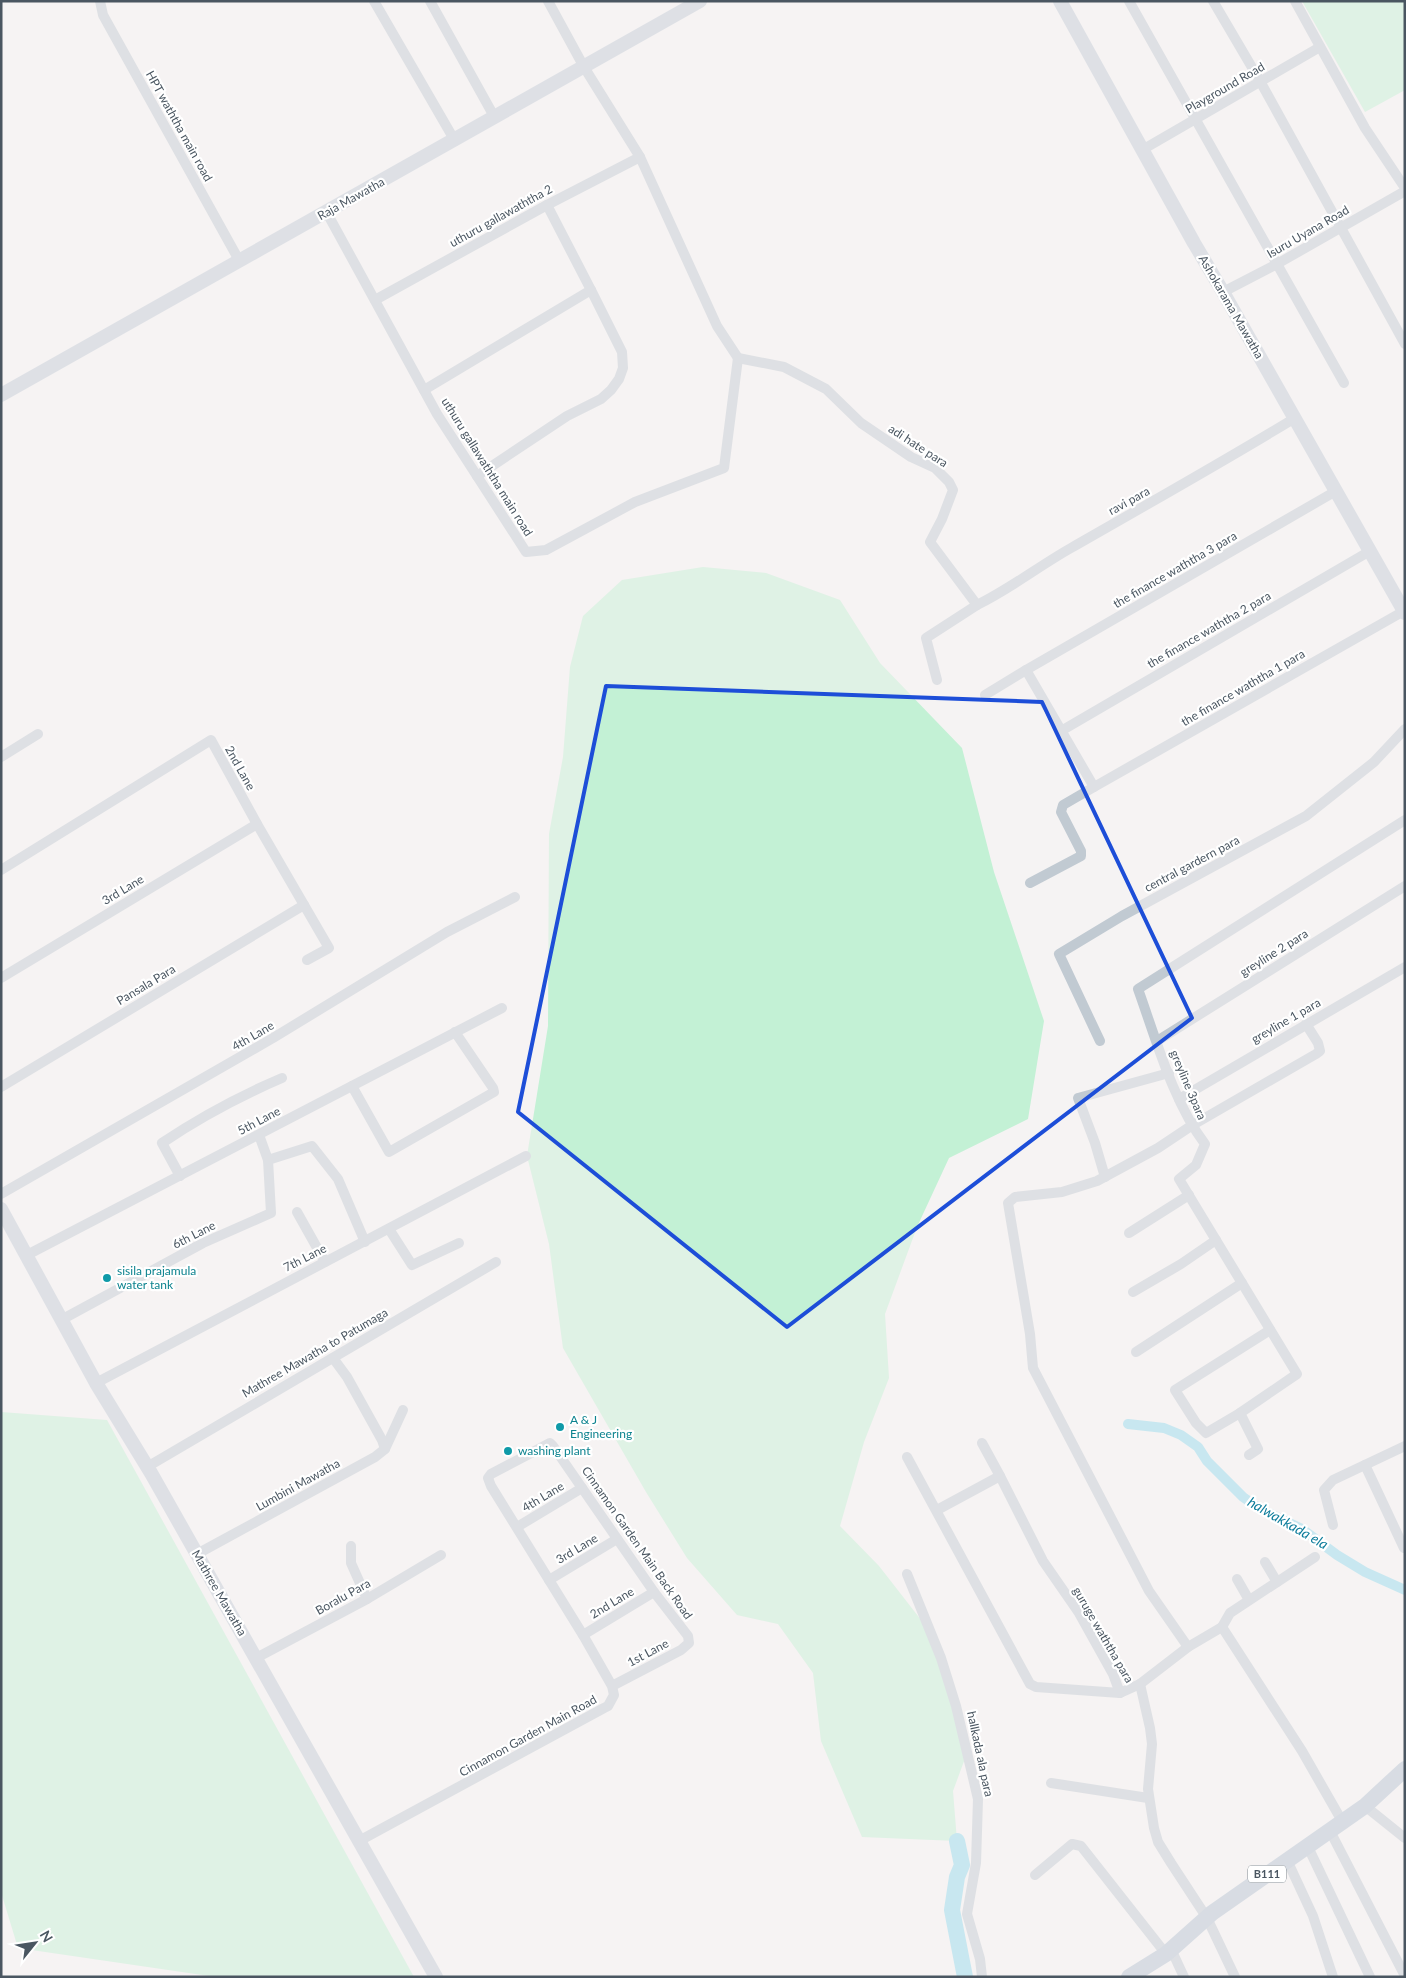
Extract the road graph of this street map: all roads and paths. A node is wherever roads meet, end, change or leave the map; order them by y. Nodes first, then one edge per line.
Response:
1 (100, 1) edge
2 (374, 1) edge
3 (430, 1) edge
4 (548, 1) edge
5 (700, 1) edge
6 (1060, 1) edge
7 (1129, 1) edge
8 (1213, 1) edge
9 (1295, 1) edge
10 (1320, 47) junction
11 (584, 67) junction
12 (1260, 81) junction
13 (495, 118) junction
14 (1196, 119) junction
15 (455, 141) junction
16 (1142, 150) junction
17 (640, 157) junction
18 (1405, 190) edge
19 (547, 205) junction
20 (327, 213) junction
21 (1340, 228) junction
22 (240, 262) junction
23 (1277, 264) junction
24 (591, 290) junction
25 (1223, 292) junction
26 (375, 300) junction
27 (1405, 344) edge
28 (738, 358) junction
29 (1344, 383) dead end
30 (424, 390) junction
31 (1, 395) edge
32 (1295, 418) junction
33 (477, 476) junction
34 (1336, 491) junction
35 (1370, 551) junction
36 (976, 605) junction
37 (1404, 612) edge
38 (1026, 670) junction
39 (937, 680) dead end
40 (984, 695) dead end
41 (1405, 730) edge
42 (1061, 731) junction
43 (38, 734) dead end
44 (1, 757) edge
45 (1094, 787) junction
46 (1405, 820) edge
47 (257, 824) junction
48 (1, 870) edge
49 (1030, 883) dead end
50 (1405, 886) edge
51 (515, 897) dead end
52 (304, 904) junction
53 (307, 960) dead end
54 (1405, 966) edge
55 (1, 978) edge
56 (502, 1008) dead end
57 (1306, 1024) junction
58 (455, 1032) junction
59 (1100, 1041) dead end
60 (1157, 1041) junction
61 (1169, 1073) junction
62 (282, 1078) dead end
63 (352, 1086) junction
64 (1, 1087) edge
65 (1179, 1098) junction
66 (1191, 1126) junction
67 (259, 1135) junction
68 (526, 1156) dead end
69 (268, 1160) junction
70 (180, 1176) junction
71 (1105, 1177) junction
72 (1, 1194) edge
73 (1189, 1195) junction
74 (1, 1209) edge
75 (297, 1212) dead end
76 (389, 1229) junction
77 (1129, 1233) dead end
78 (1216, 1240) junction
79 (365, 1242) junction
80 (459, 1243) dead end
81 (28, 1256) junction
82 (325, 1262) junction
83 (496, 1262) dead end
84 (1242, 1283) junction
85 (1133, 1292) dead end
86 (61, 1320) junction
87 (1270, 1330) junction
88 (1136, 1352) dead end
89 (333, 1358) junction
90 (96, 1383) junction
91 (403, 1410) dead end
92 (1240, 1413) junction
93 (982, 1443) dead end
94 (1405, 1446) edge
95 (385, 1449) junction
96 (1249, 1455) dead end
97 (907, 1457) dead end
98 (1365, 1465) junction
99 (147, 1467) junction
100 (1000, 1476) junction
101 (582, 1488) junction
102 (937, 1510) junction
103 (1333, 1525) dead end
104 (517, 1527) junction
105 (617, 1539) junction
106 (351, 1546) dead end
107 (1404, 1548) edge
108 (197, 1554) junction
109 (441, 1555) dead end
110 (1315, 1557) dead end
111 (1265, 1562) dead end
112 (907, 1574) dead end
113 (1236, 1579) dead end
114 (549, 1580) junction
115 (1277, 1582) junction
116 (654, 1592) junction
117 (368, 1599) junction
118 (1250, 1600) junction
119 (1222, 1627) junction
120 (583, 1635) junction
121 (688, 1636) joint
122 (1188, 1647) junction
123 (256, 1658) junction
124 (1140, 1684) junction
125 (612, 1686) junction
126 (1120, 1693) junction
127 (1405, 1769) edge
128 (1051, 1784) dead end
129 (1148, 1798) junction
130 (1365, 1806) junction
131 (1336, 1826) junction
132 (1405, 1838) edge
133 (360, 1841) junction
134 (1308, 1847) junction
135 (1287, 1860) junction
136 (1035, 1875) dead end
137 (1207, 1918) junction
138 (1168, 1952) junction
139 (1405, 1976) edge
140 (436, 1977) edge
141 (982, 1977) edge
142 (1129, 1977) edge
143 (1184, 1977) edge
144 (1235, 1977) edge
145 (1333, 1977) edge
146 (1370, 1977) edge

1 - 22 street, HPT waththa main road
2 - 15 street
3 - 13 street
4 - 11 street
5 - 11 street, Raja Mawatha
6 - 16 street, Ashokarama Mawatha
7 - 14 street
8 - 12 street
9 - 10 street
10 - 12 street, Playground Road
10 - 18 street
11 - 13 street, Raja Mawatha
11 - 17 street
12 - 14 street, Playground Road
12 - 21 street
13 - 15 street, Raja Mawatha
14 - 16 street, Playground Road
14 - 23 street
15 - 20 street, Raja Mawatha
16 - 25 street, Ashokarama Mawatha
17 - 19 street, uthuru gallawaththa 2
17 - 28 street
18 - 21 street, Isuru Uyana Road
19 - 24 street
19 - 26 street, uthuru gallawaththa 2
20 - 22 street, Raja Mawatha
20 - 26 street, uthuru gallawaththa main road
21 - 23 street, Isuru Uyana Road
21 - 27 street
22 - 31 street, Raja Mawatha
23 - 25 street, Isuru Uyana Road
23 - 29 street
24 - 30 street
24 - 33 street
25 - 32 street, Ashokarama Mawatha
26 - 30 street, uthuru gallawaththa main road
28 - 33 street, uthuru gallawaththa main road
28 - 36 street, adi hate para
30 - 33 street, uthuru gallawaththa main road
32 - 34 street, Ashokarama Mawatha
32 - 36 street, ravi para
34 - 35 street, Ashokarama Mawatha
34 - 38 street, the finance waththa 3 para
35 - 37 street, Ashokarama Mawatha
35 - 42 street, the finance waththa 2 para
36 - 39 street
37 - 45 street, the finance waththa 1 para
38 - 40 street, the finance waththa 3 para
38 - 42 street
41 - 59 street, central gardern para
42 - 45 street
43 - 44 street
45 - 49 street, the finance waththa 1 para
46 - 60 street, greyline 3para
47 - 48 street, 2nd Lane
47 - 52 street, 2nd Lane
47 - 55 street, 3rd Lane
50 - 60 street, greyline 2 para
51 - 72 street, 4th Lane
52 - 53 street, 2nd Lane
52 - 64 street, Pansala Para
54 - 57 street, greyline 1 para
56 - 58 street, 5th Lane
57 - 65 street, greyline 1 para
57 - 66 street
58 - 63 street, 5th Lane
58 - 63 street
60 - 61 street, greyline 3para
61 - 65 street, greyline 3para
61 - 71 street
62 - 70 street
63 - 67 street, 5th Lane
65 - 66 street, greyline 3para
66 - 71 street
66 - 73 street, greyline 3para
67 - 69 street, 6th Lane
67 - 70 street, 5th Lane
68 - 76 street, 7th Lane
69 - 79 street
69 - 86 street, 6th Lane
70 - 81 street, 5th Lane
71 - 122 street
73 - 77 street
73 - 78 street, greyline 3para
74 - 81 street, Mathree Mawatha
75 - 82 street
76 - 79 street, 7th Lane
76 - 80 street
78 - 84 street, greyline 3para
78 - 85 street
79 - 82 street, 7th Lane
81 - 86 street, Mathree Mawatha
82 - 90 street, 7th Lane
83 - 89 street, Mathree Mawatha to Patumaga
84 - 87 street, greyline 3para
84 - 88 street
86 - 90 street, Mathree Mawatha
87 - 92 street, greyline 3para
87 - 92 street
89 - 95 street
89 - 99 street, Mathree Mawatha to Patumaga
90 - 99 street, Mathree Mawatha
91 - 95 street
92 - 96 street
93 - 100 street, guruge waththa para
94 - 98 street
95 - 108 street, Lumbini Mawatha
97 - 102 street
98 - 103 street
98 - 107 street
99 - 108 street, Mathree Mawatha
100 - 102 street
100 - 126 street, guruge waththa para
101 - 104 street, 4th Lane
101 - 104 street, Cinnamon Garden Main Back Road
101 - 105 street, Cinnamon Garden Main Back Road
102 - 126 street
104 - 114 street
105 - 114 street, 3rd Lane
105 - 116 street, Cinnamon Garden Main Back Road
106 - 117 street
108 - 123 street, Mathree Mawatha
109 - 117 street, Boralu Para
110 - 115 street
111 - 115 street
112 - 141 street, hallkada ala para
113 - 118 street
114 - 120 street
115 - 118 street
116 - 120 street, 2nd Lane
116 - 121 street, Cinnamon Garden Main Back Road
117 - 123 street, Boralu Para
118 - 119 street
119 - 122 street, guruge waththa para
119 - 131 street
120 - 125 street
121 - 125 street, 1st Lane
122 - 124 street, guruge waththa para
123 - 133 street, Mathree Mawatha
124 - 126 street, guruge waththa para
124 - 129 street
125 - 133 street, Cinnamon Garden Main Road
127 - 130 main road, B111
128 - 129 street
129 - 137 street
130 - 131 main road, B111
130 - 132 street
131 - 134 main road, B111
131 - 139 street
133 - 140 street, Mathree Mawatha
134 - 135 main road, B111
134 - 146 street
135 - 137 main road, B111
135 - 145 street
136 - 138 street
137 - 138 main road, B111
137 - 144 street
138 - 142 main road, B111
138 - 143 street

